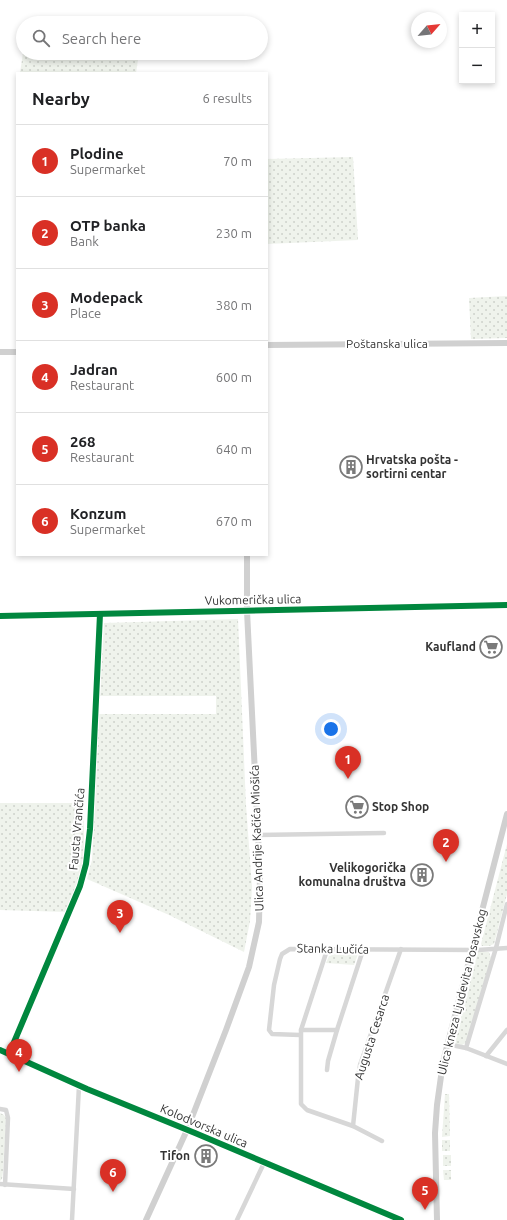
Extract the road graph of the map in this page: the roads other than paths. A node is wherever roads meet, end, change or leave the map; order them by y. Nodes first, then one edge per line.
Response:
1 (507, 343) edge
2 (268, 345) edge
3 (0, 352) edge
4 (16, 352) edge
5 (247, 556) edge
6 (507, 605) edge
7 (247, 611) junction
8 (100, 614) junction
9 (0, 616) edge
10 (507, 814) edge
11 (506, 824) edge
12 (384, 833) dead end
13 (258, 835) junction
14 (507, 904) edge
15 (496, 948) junction
16 (507, 948) edge
17 (471, 949) junction
18 (327, 950) junction
19 (363, 950) junction
20 (401, 950) junction
21 (337, 1030) junction
22 (507, 1030) edge
23 (300, 1032) junction
24 (447, 1044) junction
25 (466, 1048) junction
26 (0, 1050) edge
27 (9, 1054) junction
28 (486, 1056) junction
29 (507, 1064) edge
30 (327, 1070) dead end
31 (79, 1086) junction
32 (0, 1110) edge
33 (352, 1126) junction
34 (187, 1130) junction
35 (382, 1141) dead end
36 (264, 1163) junction
37 (2, 1184) edge
38 (74, 1189) junction
39 (72, 1220) edge
40 (146, 1220) edge
41 (237, 1220) edge
42 (401, 1220) edge
43 (437, 1220) edge

1 - 2 main road, Poštanska ulica
3 - 4 main road
5 - 7 main road, Ulica Andrije Kačića Miošića
6 - 7 street, Vukomerička ulica
7 - 8 street, Vukomerička ulica
7 - 13 main road, Ulica Andrije Kačića Miošića
8 - 9 street, Vukomerička ulica
8 - 27 street, Fausta Vrančića
10 - 11 main road, Ulica kneza Ljudevita Posavskog
11 - 17 main road, Ulica kneza Ljudevita Posavskog
12 - 13 street
13 - 34 main road, Ulica Andrije Kačića Miošića
14 - 15 street
15 - 16 street, Stanka Lučića
15 - 17 street, Stanka Lučića
15 - 25 street
17 - 20 street, Stanka Lučića
17 - 24 main road, Ulica kneza Ljudevita Posavskog
18 - 19 street, Stanka Lučića
18 - 23 street
18 - 23 street, Stanka Lučića
19 - 20 street, Stanka Lučića
19 - 21 street
20 - 33 street, Augusta Cesarca
21 - 23 street
21 - 30 street
22 - 28 street
23 - 33 street
24 - 25 street
24 - 43 main road, Ulica kneza Ljudevita Posavskog
25 - 28 street
26 - 27 street, Kolodvorska ulica
27 - 31 street, Kolodvorska ulica
28 - 29 street
31 - 34 street, Kolodvorska ulica
31 - 38 street
32 - 37 street
33 - 35 street
34 - 36 street, Kolodvorska ulica
34 - 40 main road, Ulica Andrije Kačića Miošića
36 - 41 street
36 - 42 street, Kolodvorska ulica
37 - 38 street
38 - 39 street

